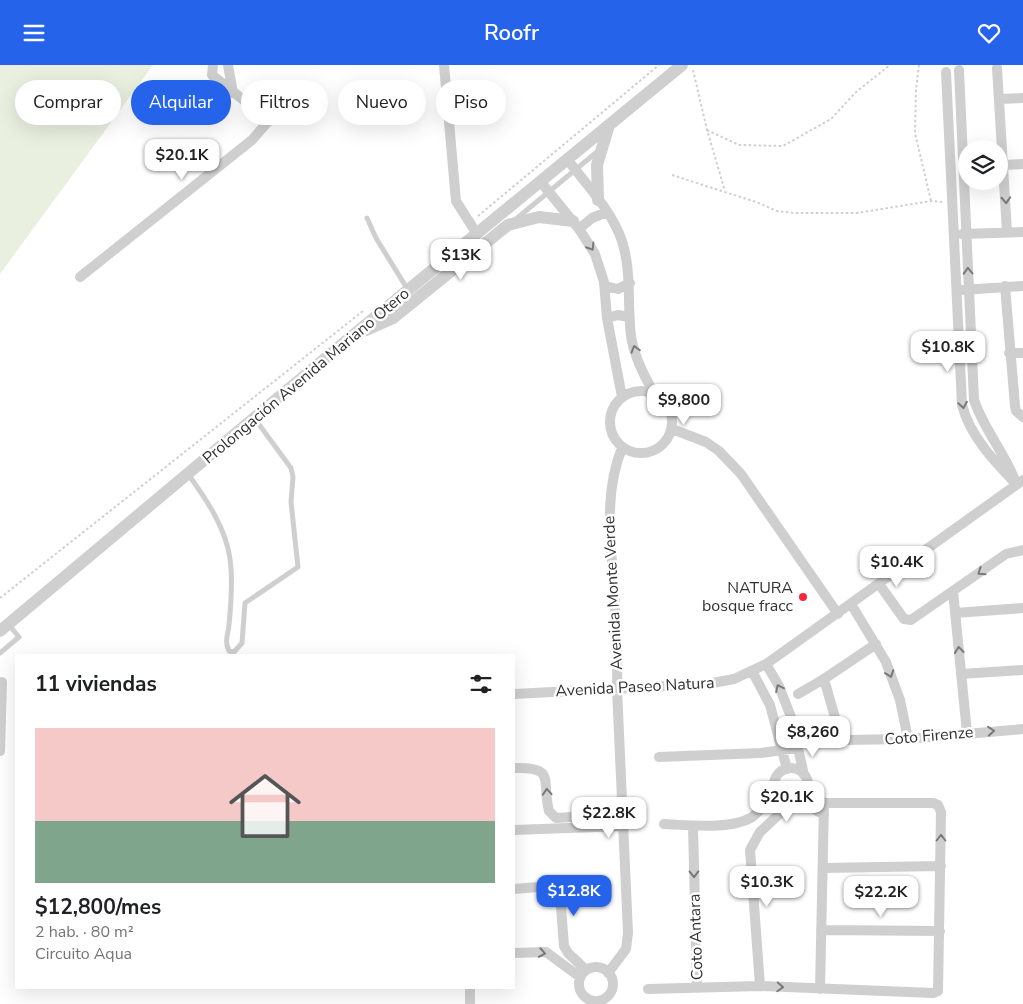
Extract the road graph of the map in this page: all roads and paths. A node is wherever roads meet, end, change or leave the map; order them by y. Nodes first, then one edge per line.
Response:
1 (214, 65) edge
2 (228, 65) edge
3 (444, 65) edge
4 (659, 65) edge
5 (682, 65) edge
6 (692, 65) edge
7 (890, 65) edge
8 (919, 65) edge
9 (997, 68) dead end
10 (959, 70) dead end
11 (946, 72) dead end
12 (234, 93) junction
13 (241, 98) edge
14 (1023, 98) edge
15 (1000, 99) junction
16 (266, 125) edge
17 (609, 125) junction
18 (707, 130) junction
19 (1002, 140) edge
20 (602, 148) junction
21 (567, 159) junction
22 (1023, 164) edge
23 (1008, 165) edge
24 (575, 170) junction
25 (672, 175) dead end
26 (540, 181) junction
27 (1005, 190) edge
28 (548, 192) junction
29 (725, 192) junction
30 (598, 200) junction
31 (932, 201) junction
32 (952, 203) junction
33 (607, 212) junction
34 (367, 218) dead end
35 (470, 222) junction
36 (508, 225) junction
37 (576, 225) junction
38 (1023, 231) edge
39 (1008, 233) junction
40 (477, 234) junction
41 (953, 234) junction
42 (967, 234) junction
43 (80, 277) dead end
44 (630, 283) junction
45 (604, 286) junction
46 (1005, 286) junction
47 (1023, 286) edge
48 (969, 290) junction
49 (408, 291) junction
50 (956, 291) junction
51 (363, 311) dead end
52 (629, 317) junction
53 (607, 318) junction
54 (352, 335) junction
55 (1009, 353) junction
56 (1023, 353) edge
57 (654, 393) junction
58 (622, 397) junction
59 (1023, 417) edge
60 (254, 418) junction
61 (672, 429) junction
62 (622, 448) junction
63 (188, 473) junction
64 (1020, 482) edge
65 (1023, 550) edge
66 (879, 584) junction
67 (953, 591) junction
68 (0, 598) edge
69 (851, 604) junction
70 (1023, 608) edge
71 (838, 613) junction
72 (955, 613) junction
73 (4, 627) edge
74 (876, 644) junction
75 (0, 653) edge
76 (766, 664) junction
77 (1023, 670) edge
78 (752, 671) junction
79 (961, 674) junction
80 (824, 679) junction
81 (2, 682) dead end
82 (617, 689) junction
83 (515, 694) edge
84 (798, 694) dead end
85 (1023, 729) edge
86 (967, 733) junction
87 (908, 739) junction
88 (797, 748) junction
89 (0, 751) edge
90 (784, 751) junction
91 (659, 757) dead end
92 (515, 768) edge
93 (787, 769) junction
94 (804, 775) junction
95 (807, 789) junction
96 (776, 791) junction
97 (796, 801) junction
98 (824, 803) junction
99 (622, 814) junction
100 (824, 815) junction
101 (664, 824) dead end
102 (693, 826) junction
103 (623, 827) junction
104 (515, 830) edge
105 (941, 866) junction
106 (823, 868) junction
107 (515, 889) edge
108 (821, 930) junction
109 (940, 931) junction
110 (515, 953) edge
111 (583, 973) junction
112 (608, 973) junction
113 (760, 986) junction
114 (696, 987) junction
115 (470, 989) edge
116 (648, 989) dead end
117 (820, 989) junction
118 (584, 1001) edge
119 (470, 1004) edge

1 - 12 street
2 - 12 street
3 - 35 street
4 - 35 path
5 - 17 street, Prolongación Avenida Mariano Otero
6 - 18 path
7 - 18 path
8 - 31 path
9 - 15 street
10 - 42 street
11 - 32 street
12 - 13 street
14 - 15 street
15 - 19 street
16 - 43 street
17 - 20 street
17 - 21 street, Prolongación Avenida Mariano Otero
18 - 29 path
20 - 24 lane
20 - 30 street
21 - 24 street
21 - 26 street, Prolongación Avenida Mariano Otero
22 - 23 street
24 - 28 lane
24 - 30 street
25 - 29 path
26 - 28 street
26 - 40 street, Prolongación Avenida Mariano Otero
27 -> 39 street
28 - 36 lane
28 - 37 street
29 - 31 path
30 - 33 street
31 - 32 path
32 - 41 street
33 - 37 street
33 - 44 street
34 - 49 lane
35 - 40 street
36 - 37 street
36 - 54 street
37 -> 45 street
38 - 39 street
39 - 42 street
40 - 49 street, Prolongación Avenida Mariano Otero
41 - 42 street
41 - 50 street
48 -> 42 street
44 - 45 street
44 - 52 street
45 - 53 street
46 - 47 street
46 - 48 street
46 - 55 street
48 - 50 street
48 - 64 street
49 - 54 street, Prolongación Avenida Mariano Otero
50 -> 64 street
51 - 68 path
52 - 53 street
57 -> 52 street
53 - 58 street
54 - 60 street, Prolongación Avenida Mariano Otero
55 - 56 street
55 - 59 street
57 - 58 street
57 - 61 street
58 - 62 street
60 - 63 street, Prolongación Avenida Mariano Otero
60 - 63 lane
61 - 62 street
61 - 71 street
62 - 82 street, Avenida Monte Verde
63 - 73 street, Prolongación Avenida Mariano Otero
64 - 66 street, Avenida Paseo Natura
65 -> 67 street
66 - 67 street
66 - 69 street, Avenida Paseo Natura
67 - 72 street
69 - 71 street, Avenida Paseo Natura
69 - 74 street
70 - 72 street
71 - 76 street, Avenida Paseo Natura
79 -> 72 street
73 - 75 lane
74 - 80 street
74 -> 87 street
76 - 78 street, Avenida Paseo Natura
88 -> 76 street
77 - 79 street
78 - 82 street, Avenida Paseo Natura
78 - 90 street
79 - 86 street
80 - 84 street
80 - 87 street, Coto Firenze
81 - 89 street
82 - 83 street, Avenida Paseo Natura
82 - 99 street, Avenida Monte Verde
86 -> 85 street, Coto Firenze
86 - 87 street, Coto Firenze
88 - 90 street
88 - 94 street
90 - 91 street
90 - 93 street
99 -> 92 street
93 - 94 street
93 - 96 street
94 - 95 street
95 - 97 street
95 - 98 street
96 - 97 street
96 - 102 street
97 - 100 street
97 - 113 street
98 - 100 street
105 -> 98 street, Coto Antara
99 - 103 street, Avenida Monte Verde
100 - 106 street
101 - 102 street
102 -> 114 street, Coto Antara
103 - 104 street
103 - 112 street, Avenida Monte Verde
105 - 106 street
105 - 109 street, Coto Antara
106 - 108 street
107 - 111 street
108 - 109 street
108 - 117 street
109 - 117 street, Coto Antara
110 -> 111 street
111 - 112 street
111 - 118 street
112 - 118 street
113 - 114 street, Coto Antara
113 -> 117 street, Coto Antara
114 - 116 street
115 - 119 street

